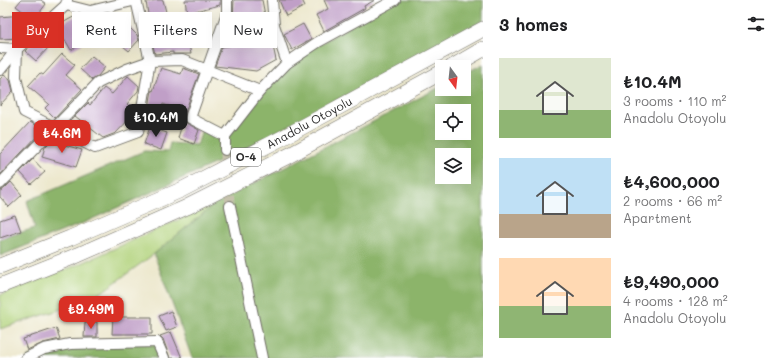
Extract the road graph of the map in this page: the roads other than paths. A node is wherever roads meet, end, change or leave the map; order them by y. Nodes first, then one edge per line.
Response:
1 (137, 0) edge
2 (227, 0) edge
3 (272, 0) edge
4 (395, 0) edge
5 (67, 2) edge
6 (483, 29) edge
7 (0, 48) edge
8 (17, 49) junction
9 (483, 49) edge
10 (464, 60) edge
11 (150, 61) junction
12 (287, 63) junction
13 (0, 70) edge
14 (208, 70) junction
15 (435, 76) edge
16 (260, 91) junction
17 (56, 128) junction
18 (225, 136) junction
19 (225, 150) tunnel mouth
20 (0, 184) edge
21 (230, 206) tunnel mouth
22 (0, 266) edge
23 (0, 286) edge
24 (26, 358) edge
25 (164, 358) edge
26 (262, 358) edge

1 - 5 street
1 - 11 street
2 - 14 street
3 - 12 street
4 - 12 street
5 - 8 street
6 - 22 highway, Anadolu Otoyolu / O-4
7 - 8 street
8 - 13 street
8 - 17 street
9 - 10 highway
11 - 14 street
11 - 17 street
11 - 17 street
12 - 16 street
14 - 16 street
14 - 18 street
15 - 23 highway, Anadolu Otoyolu / O-4
16 - 18 street
17 - 20 street
18 - 19 street
21 - 26 street
24 - 25 street

